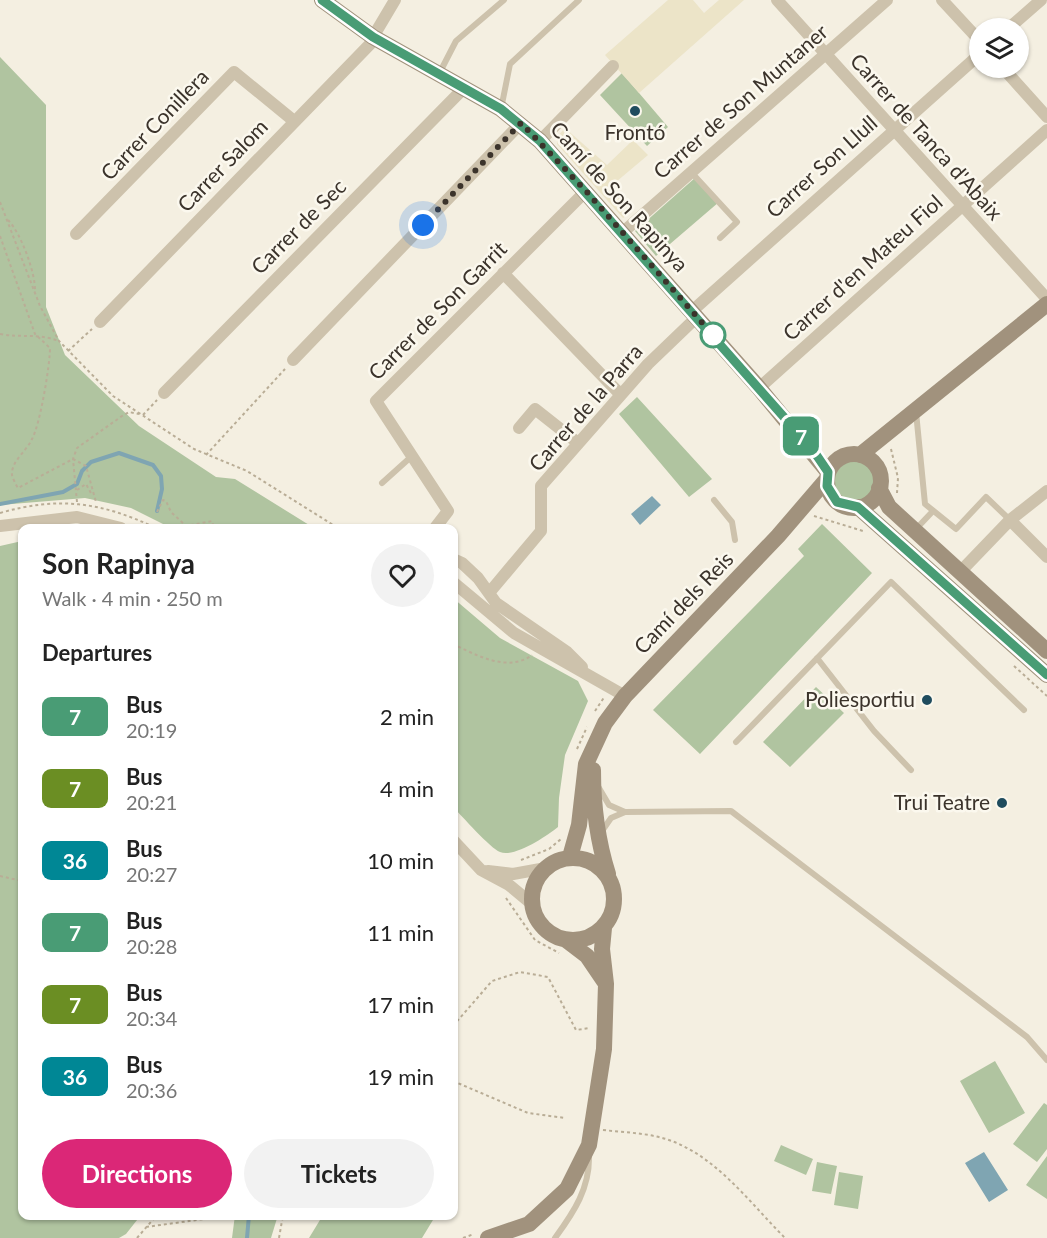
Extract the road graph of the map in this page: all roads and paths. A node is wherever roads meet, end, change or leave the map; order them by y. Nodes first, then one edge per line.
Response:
1 (322, 0) edge
2 (395, 0) edge
3 (504, 0) edge
4 (579, 0) edge
5 (777, 0) edge
6 (887, 0) edge
7 (942, 0) edge
8 (1041, 0) edge
9 (1020, 18) edge
10 (969, 29) edge
11 (375, 37) junction
12 (824, 54) junction
13 (969, 64) edge
14 (613, 66) dead end
15 (439, 75) junction
16 (1012, 78) edge
17 (463, 89) junction
18 (501, 109) junction
19 (1047, 117) edge
20 (294, 121) junction
21 (521, 123) junction
22 (894, 129) junction
23 (1047, 130) edge
24 (540, 141) junction
25 (691, 172) junction
26 (586, 191) junction
27 (0, 202) edge
28 (961, 205) junction
29 (6, 218) junction
30 (622, 233) junction
31 (76, 234) dead end
32 (0, 236) edge
33 (720, 238) dead end
34 (503, 273) junction
35 (35, 295) junction
36 (1047, 299) edge
37 (1047, 304) edge
38 (694, 314) junction
39 (100, 322) joint
40 (0, 334) edge
41 (35, 334) junction
42 (59, 341) junction
43 (68, 351) junction
44 (293, 360) joint
45 (759, 388) junction
46 (164, 393) joint
47 (621, 395) junction
48 (915, 409) junction
49 (143, 415) junction
50 (519, 428) dead end
51 (886, 440) junction
52 (578, 443) junction
53 (813, 450) junction
54 (206, 455) junction
55 (860, 455) junction
56 (412, 456) junction
57 (842, 457) junction
58 (73, 459) junction
59 (876, 466) junction
60 (828, 475) junction
61 (382, 483) dead end
62 (879, 488) junction
63 (77, 490) junction
64 (1047, 490) edge
65 (811, 499) junction
66 (714, 500) dead end
67 (837, 502) junction
68 (858, 507) junction
69 (889, 507) junction
70 (933, 511) junction
71 (157, 512) dead end
72 (76, 517) junction
73 (1010, 520) junction
74 (105, 524) edge
75 (184, 524) edge
76 (196, 524) edge
77 (213, 524) edge
78 (332, 524) edge
79 (438, 524) edge
80 (0, 526) edge
81 (914, 531) junction
82 (735, 540) dead end
83 (1047, 556) edge
84 (458, 561) edge
85 (961, 571) junction
86 (458, 586) edge
87 (489, 593) junction
88 (458, 646) edge
89 (540, 649) junction
90 (1047, 651) edge
91 (817, 658) junction
92 (1007, 660) dead end
93 (1047, 675) edge
94 (590, 676) junction
95 (625, 696) junction
96 (1047, 696) edge
97 (1024, 710) dead end
98 (595, 742) junction
99 (736, 742) dead end
100 (592, 769) junction
101 (911, 770) dead end
102 (625, 812) junction
103 (598, 842) junction
104 (458, 845) edge
105 (570, 857) junction
106 (546, 868) junction
107 (481, 870) junction
108 (608, 875) junction
109 (0, 876) edge
110 (18, 880) edge
111 (509, 885) junction
112 (532, 904) junction
113 (603, 928) junction
114 (566, 948) junction
115 (606, 984) junction
116 (458, 1020) edge
117 (605, 1025) junction
118 (1047, 1060) edge
119 (458, 1083) edge
120 (565, 1118) dead end
121 (590, 1137) junction
122 (152, 1220) edge
123 (197, 1220) edge
124 (282, 1220) edge
125 (146, 1227) junction
126 (485, 1234) edge
127 (137, 1238) edge
128 (279, 1238) edge
129 (463, 1238) edge
130 (555, 1238) edge
131 (785, 1238) edge

1 - 11 street, Camí de Son Rapinya
2 - 11 street, Carrer Salom
3 - 15 lane
4 - 18 lane
5 - 12 street, Carrer de Tanca d'Abaix
6 - 12 street, Carrer de Son Muntaner
7 - 10 street
8 - 9 street
11 - 15 street, Camí de Son Rapinya
11 - 20 street, Carrer Salom
12 - 22 street, Carrer de Tanca d'Abaix
12 - 25 street, Carrer de Son Muntaner
13 - 22 street, Carrer Son Llull
14 - 24 street
15 - 17 street, Camí de Son Rapinya
16 - 19 street
17 - 18 street, Camí de Son Rapinya
17 - 46 street, Carrer de Sec
18 - 21 street, Camí de Son Rapinya
20 - 31 street, Carrer Conillera
20 - 39 street, Carrer Salom
21 - 24 street, Camí de Son Rapinya
21 - 44 street
22 - 28 street, Carrer de Tanca d'Abaix
22 - 38 street, Carrer Son Llull
23 - 28 street, Carrer d'en Mateu Fiol
24 - 26 street, Camí de Son Rapinya
25 - 30 street, Carrer de Son Muntaner
25 - 33 lane
26 - 30 street, Camí de Son Rapinya
26 - 34 street, Carrer de Son Garrit
27 - 29 path
28 - 36 street, Carrer de Tanca d'Abaix
28 - 45 street, Carrer d'en Mateu Fiol
29 - 35 path
29 - 35 path
30 - 38 street, Camí de Son Rapinya
32 - 41 path
34 - 47 street
34 - 56 street, Carrer de Son Garrit
35 - 42 path
37 - 48 street
38 - 45 street, Camí de Son Rapinya
38 - 47 street, Carrer de la Parra
39 - 43 path
40 - 41 path
41 - 42 path
41 - 58 path
42 - 43 path
43 - 49 path
44 - 54 path
45 - 53 street, Camí de Son Rapinya
46 - 49 path
47 - 52 street, Carrer de la Parra
48 - 51 street
48 - 70 lane
49 - 54 path
49 - 58 path
50 - 52 street
51 - 55 street
51 - 59 street
51 - 69 path
52 - 87 street, Carrer de la Parra
53 - 57 street
53 - 60 street, Camí de Son Rapinya
54 - 78 path
55 - 57 street
55 - 59 street
56 - 61 lane
56 - 79 street, Carrer de Son Garrit
57 - 60 street
58 - 63 path
58 - 63 path
59 - 62 street
60 - 65 street, Camí dels Reis
60 - 67 street
62 - 68 street
62 - 69 street
63 - 72 path
64 - 73 street
65 - 67 street
65 - 95 street, Camí dels Reis
66 - 82 lane
67 - 68 street
68 - 93 street
69 - 81 street
70 - 73 lane
70 - 81 lane
71 - 75 path
72 - 74 street
72 - 80 street
73 - 83 street
73 - 85 street
76 - 77 path
81 - 85 street
84 - 87 street
85 - 90 street
86 - 89 street
87 - 94 street
88 - 89 path
89 - 94 street
91 - 97 lane
91 - 99 lane
91 - 101 lane
92 - 96 path
94 - 95 street
95 - 98 street, Camí dels Reis
98 - 100 street, Camí dels Reis
98 - 105 street, Camí dels Reis
100 - 102 lane
100 - 103 street, Camí dels Reis
102 - 103 lane
102 - 118 lane
103 - 108 street, Camí dels Reis
104 - 107 street
105 - 106 street
105 - 108 street
106 - 107 street
106 - 112 street
107 - 111 street
108 - 113 street
109 - 110 path
111 - 112 street
111 - 114 path
112 - 114 street
113 - 114 street
113 - 115 street
114 - 115 street
115 - 117 street
116 - 117 path
117 - 121 street
119 - 120 path
121 - 126 street
121 - 130 lane
121 - 131 path
122 - 125 path
123 - 125 path
124 - 128 path
125 - 127 path
126 - 129 path

